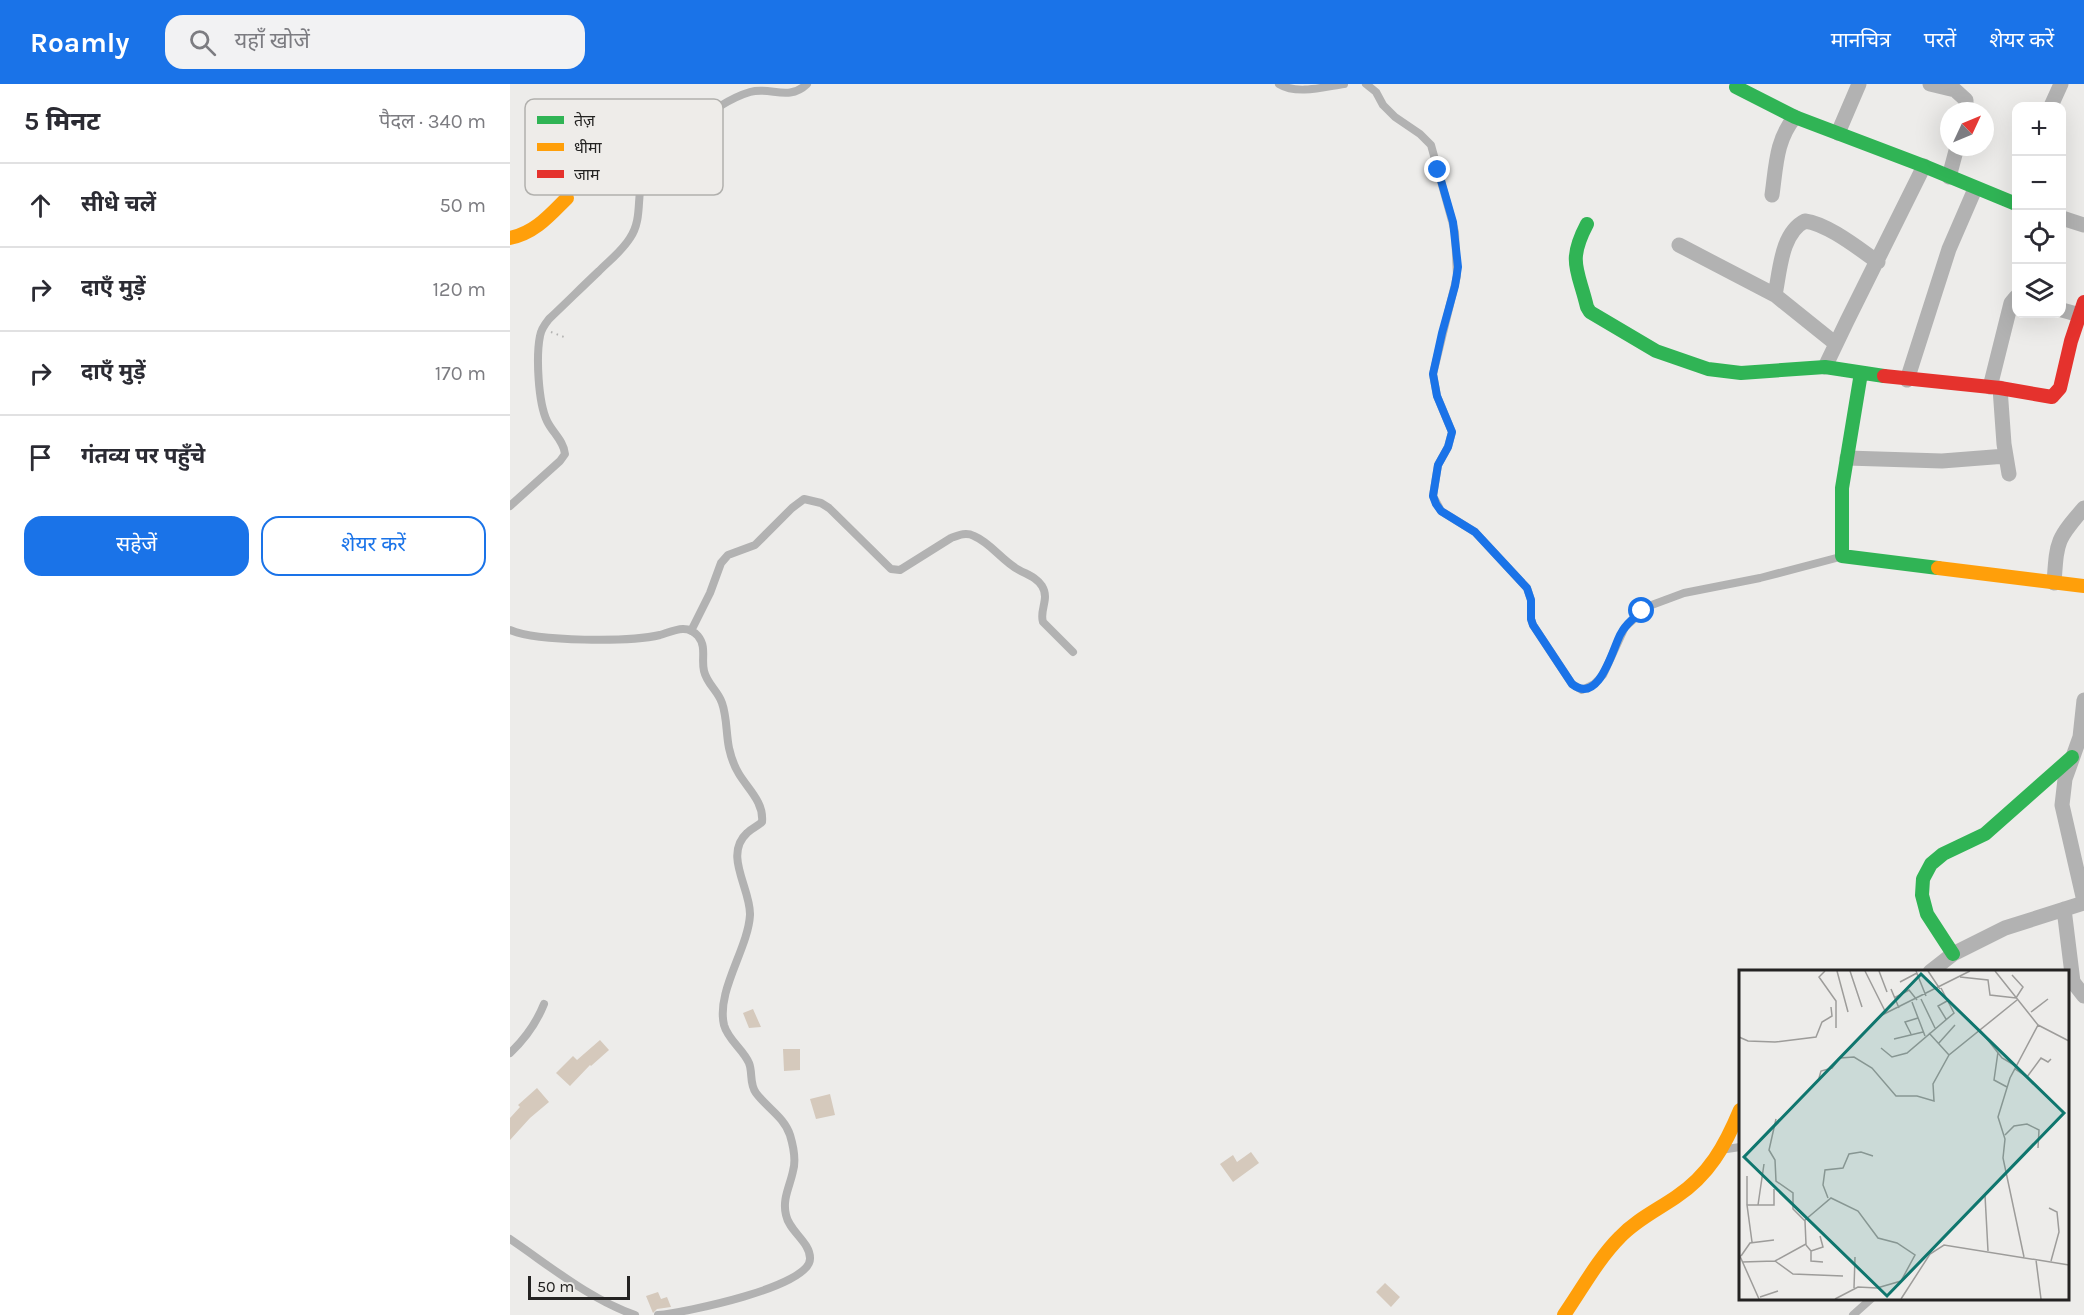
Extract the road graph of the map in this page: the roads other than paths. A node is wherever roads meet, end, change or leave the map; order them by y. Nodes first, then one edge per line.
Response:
1 (807, 84) edge
2 (1279, 84) edge
3 (1344, 84) edge
4 (1366, 84) edge
5 (1859, 84) edge
6 (1930, 84) edge
7 (2061, 84) edge
8 (1736, 87) dead end
9 (1764, 91) edge
10 (1966, 102) edge
11 (2054, 102) edge
12 (723, 105) edge
13 (1795, 117) junction
14 (1838, 133) junction
15 (1955, 156) edge
16 (1924, 166) junction
17 (1949, 177) junction
18 (1976, 189) junction
19 (641, 195) edge
20 (1772, 195) dead end
21 (2012, 197) edge
22 (567, 198) dead end
23 (2066, 220) edge
24 (1587, 224) dead end
25 (2084, 225) edge
26 (510, 238) edge
27 (1678, 244) dead end
28 (1878, 262) junction
29 (1775, 295) junction
30 (2012, 302) edge
31 (2082, 309) edge
32 (2066, 310) edge
33 (1836, 344) junction
34 (1826, 367) junction
35 (1861, 373) junction
36 (1906, 380) junction
37 (1995, 388) junction
38 (2006, 456) junction
39 (1847, 458) junction
40 (2009, 474) dead end
41 (510, 506) edge
42 (2084, 508) edge
43 (1842, 556) junction
44 (2054, 582) junction
45 (2084, 586) edge
46 (510, 630) edge
47 (690, 630) junction
48 (1072, 652) dead end
49 (2084, 700) edge
50 (2072, 757) junction
51 (2084, 902) edge
52 (2064, 909) junction
53 (1953, 954) junction
54 (1933, 970) edge
55 (2084, 996) edge
56 (544, 1004) dead end
57 (510, 1053) edge
58 (1739, 1112) edge
59 (1739, 1147) edge
60 (1723, 1149) junction
61 (510, 1239) edge
62 (1871, 1300) edge
63 (635, 1315) edge
64 (658, 1315) edge
65 (1564, 1315) edge
66 (1853, 1315) edge

1 - 12 lane
2 - 3 lane
4 - 43 lane
5 - 14 street
6 - 10 street
7 - 11 street
8 - 9 street
9 - 13 street
13 - 14 street
13 - 20 street
14 - 16 street
15 - 17 street
16 - 17 street
16 - 28 street
17 - 18 street
18 - 21 street
18 - 36 street
19 - 41 lane
22 - 26 street
23 - 25 street
24 - 34 street
27 - 29 street
28 - 29 street
28 - 33 street
29 - 33 street
30 - 37 street
31 - 32 street
31 - 37 street
33 - 34 street
34 - 35 street
35 - 36 street
35 - 39 street
36 - 37 street
37 - 38 street
38 - 39 street
38 - 40 street
39 - 43 street
42 - 44 street
43 - 44 street
44 - 45 street
46 - 47 lane
47 - 48 lane
47 - 64 lane
49 - 50 street
50 - 51 street
50 - 53 street
51 - 52 street
52 - 53 street
52 - 55 street
53 - 54 street
56 - 57 lane
58 - 60 street
59 - 60 lane
60 - 65 street
61 - 63 lane
62 - 66 lane

